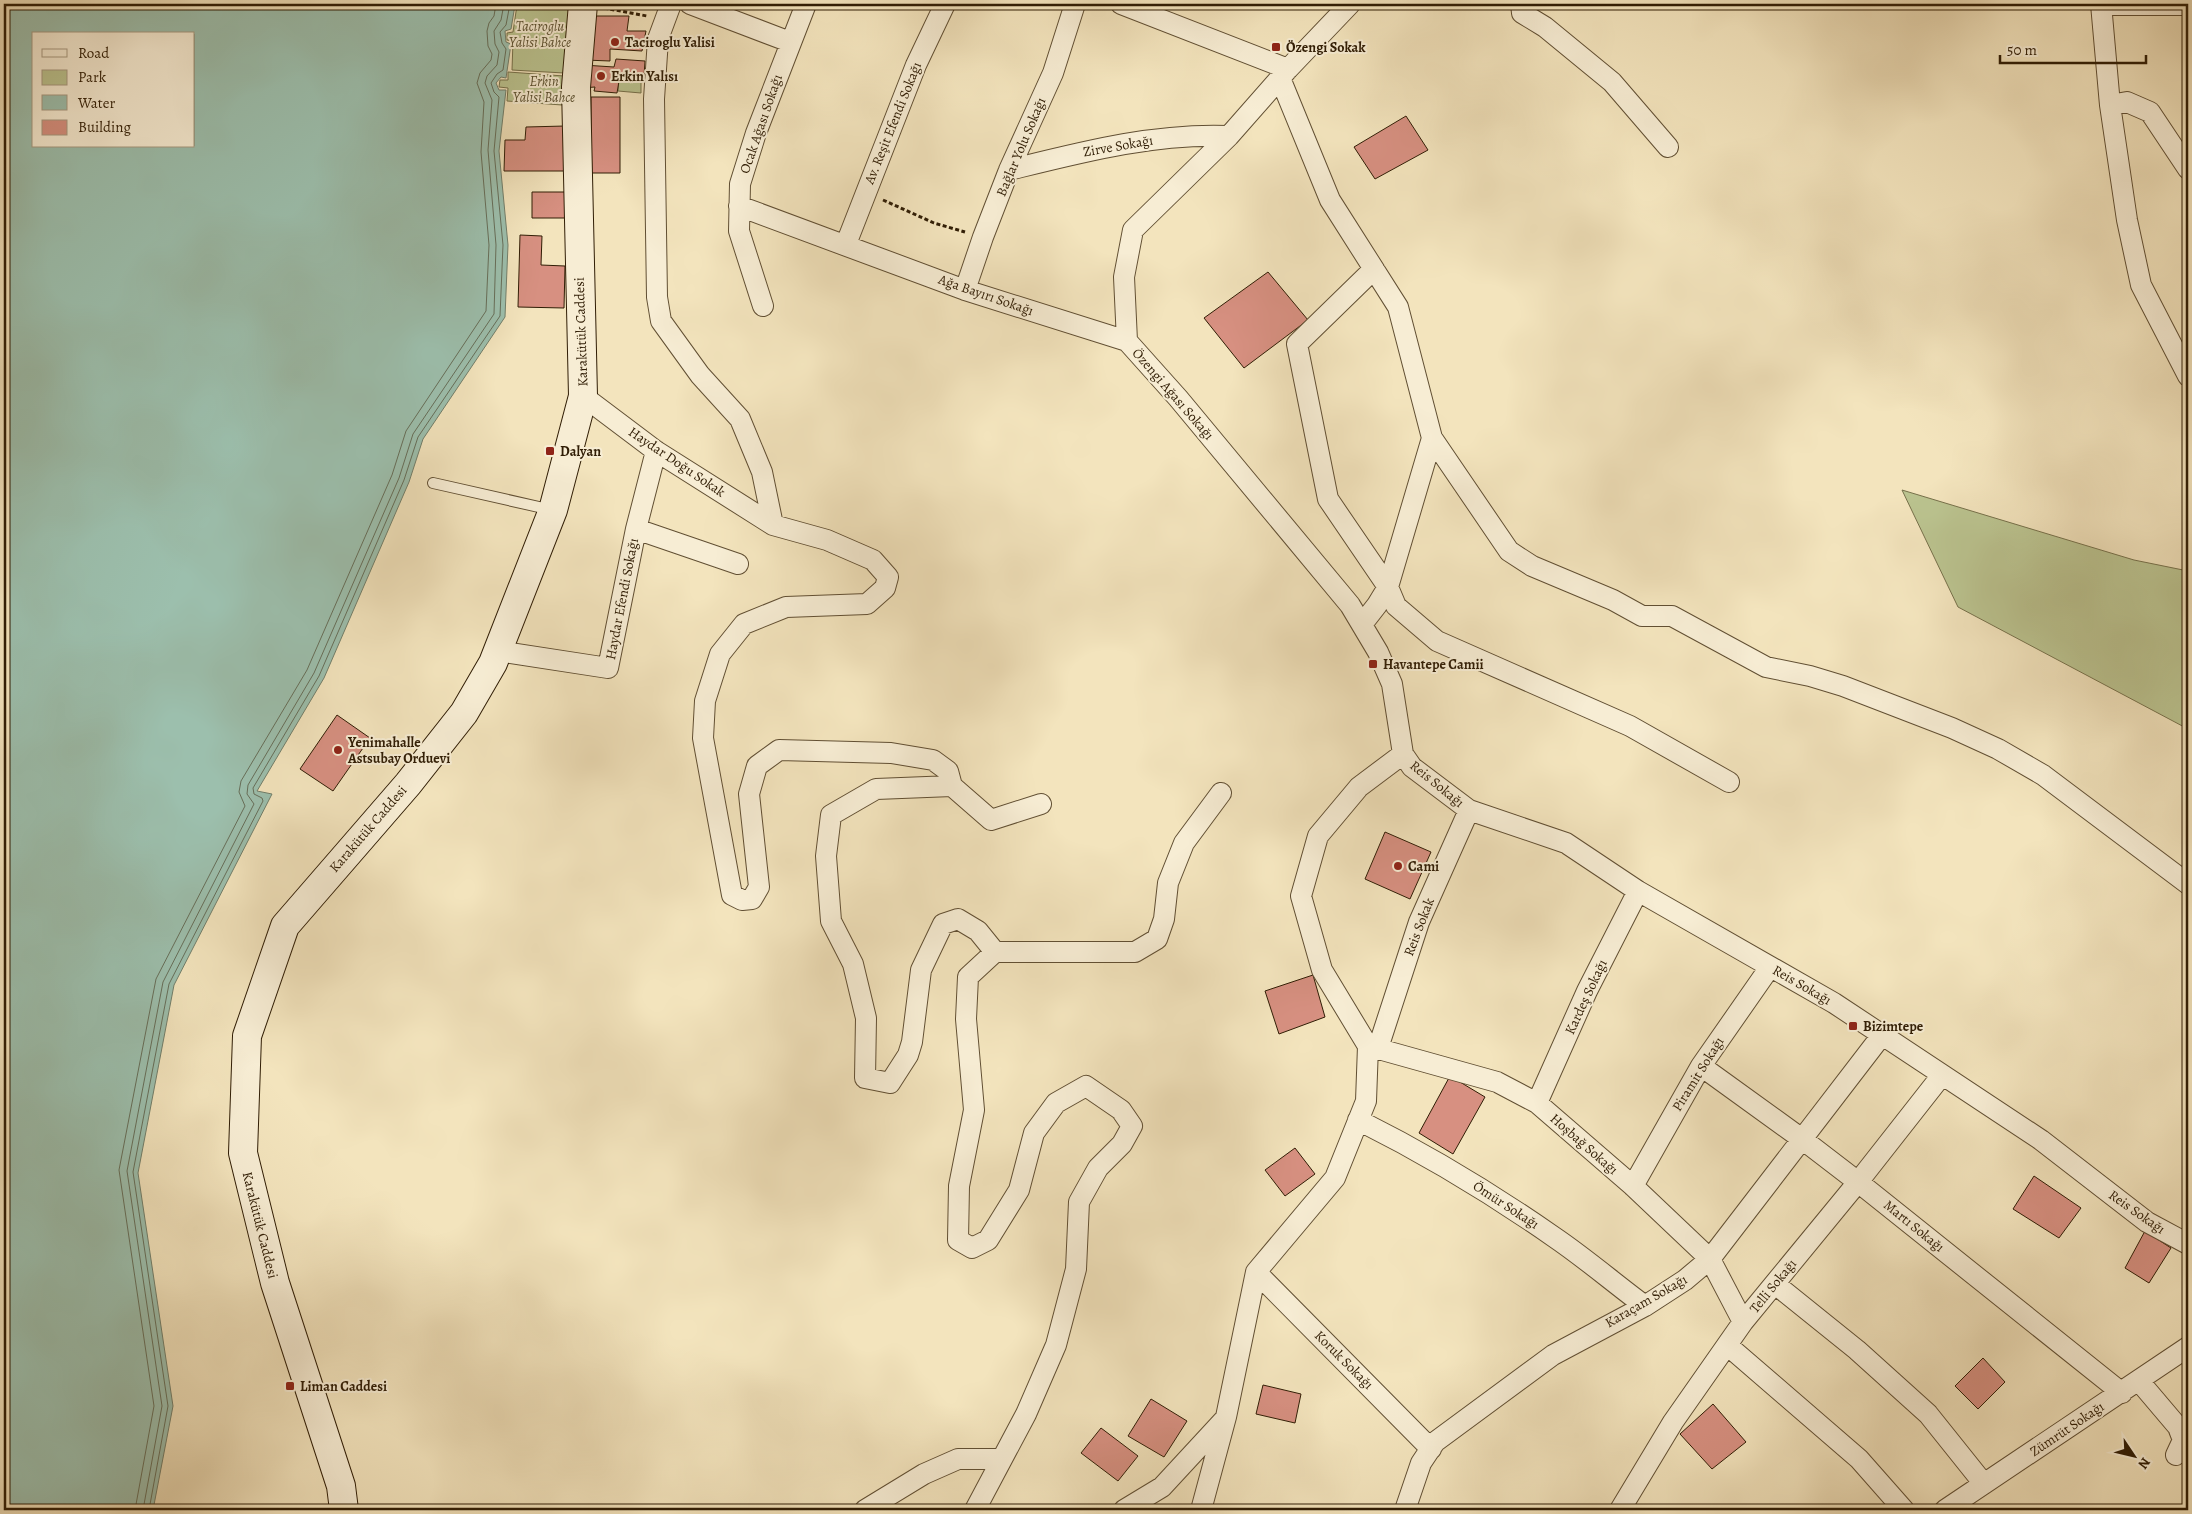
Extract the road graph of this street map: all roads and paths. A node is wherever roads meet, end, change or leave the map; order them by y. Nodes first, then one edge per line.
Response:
1 (690, 4) edge
2 (806, 4) edge
3 (945, 4) edge
4 (1075, 4) edge
5 (1121, 4) edge
6 (1350, 4) edge
7 (1521, 4) edge
8 (2101, 4) edge
9 (592, 5) edge
10 (2188, 5) edge
11 (668, 11) edge
12 (790, 42) junction
13 (1284, 73) junction
14 (2110, 105) junction
15 (1229, 136) junction
16 (1668, 148) dead end
17 (2188, 169) edge
18 (1010, 170) junction
19 (867, 188) junction
20 (739, 206) junction
21 (983, 237) junction
22 (846, 244) junction
23 (1374, 269) junction
24 (965, 290) junction
25 (763, 306) dead end
26 (1127, 341) junction
27 (2188, 376) edge
28 (583, 396) junction
29 (1432, 438) junction
30 (656, 451) junction
31 (433, 483) dead end
32 (553, 510) junction
33 (773, 525) junction
34 (636, 529) junction
35 (738, 564) dead end
36 (1388, 586) junction
37 (1363, 623) junction
38 (498, 651) junction
39 (1403, 754) junction
40 (1729, 782) dead end
41 (952, 786) junction
42 (1221, 793) dead end
43 (1041, 804) dead end
44 (1469, 810) junction
45 (2188, 884) edge
46 (1638, 891) junction
47 (995, 952) junction
48 (1770, 967) junction
49 (1882, 1035) junction
50 (1373, 1047) junction
51 (1701, 1066) junction
52 (1942, 1075) junction
53 (1537, 1103) junction
54 (1358, 1120) junction
55 (1802, 1139) junction
56 (1858, 1182) junction
57 (1632, 1186) junction
58 (2188, 1244) edge
59 (1710, 1259) junction
60 (1256, 1272) junction
61 (1775, 1284) junction
62 (1645, 1306) junction
63 (1743, 1322) junction
64 (1727, 1344) junction
65 (2188, 1347) edge
66 (2138, 1381) junction
67 (2122, 1393) junction
68 (1226, 1417) junction
69 (1431, 1449) junction
70 (2176, 1455) dead end
71 (1002, 1458) junction
72 (1984, 1484) junction
73 (344, 1510) edge
74 (865, 1510) edge
75 (975, 1510) edge
76 (1124, 1510) edge
77 (1201, 1510) edge
78 (1405, 1510) edge
79 (1620, 1510) edge
80 (1904, 1510) edge
81 (1945, 1510) edge

1 - 12 street
2 - 12 street, Ocak Ağası Sokağı
3 - 19 street, Av. Reşit Efendi Sokağı
4 - 18 street, Bağlar Yolu Sokağı
5 - 13 street
6 - 13 street, Özengi Ağası Sokağı
7 - 16 street
8 - 10 street
8 - 14 street
9 - 11 path
9 - 28 main road, Karakütük Caddesi
11 - 33 street
12 - 20 street, Ocak Ağası Sokağı
13 - 15 street, Özengi Ağası Sokağı
13 - 23 street
14 - 17 street
14 - 27 street
15 - 18 street, Zirve Sokağı
15 - 26 street, Özengi Ağası Sokağı
18 - 21 street, Bağlar Yolu Sokağı
19 - 21 path
19 - 22 street, Av. Reşit Efendi Sokağı
20 - 22 street, Ağa Bayırı Sokağı
20 - 25 street, Ocak Ağası Sokağı
21 - 24 street, Bağlar Yolu Sokağı
22 - 24 street, Ağa Bayırı Sokağı
23 - 29 street
23 - 36 street
24 - 26 street, Ağa Bayırı Sokağı
26 - 37 street, Özengi Ağası Sokağı
28 - 30 street, Haydar Doğu Sokak
28 - 32 main road, Karakütük Caddesi
29 - 36 street
29 - 45 street
30 - 33 street, Haydar Doğu Sokak
30 - 34 street, Haydar Efendi Sokağı
31 - 32 lane
32 - 38 main road, Karakütük Caddesi
33 - 41 street, Haydar Doğu Sokak
34 - 35 street
34 - 38 street, Haydar Efendi Sokağı
36 - 37 street
36 - 40 street
37 - 39 street, Özengi Ağası Sokağı
38 - 73 main road, Karakütük Caddesi
39 - 44 street, Reis Sokağı
39 - 50 street
41 - 43 street
41 - 47 street
42 - 47 street
44 - 46 street, Reis Sokağı
44 - 50 street, Reis Sokak
46 - 48 street, Reis Sokağı
46 - 53 street, Kardeş Sokağı
47 - 71 street
48 - 49 street, Reis Sokağı
48 - 51 street, Piramit Sokağı
49 - 52 street, Reis Sokağı
49 - 55 street, Karaçam Sokağı
50 - 53 street, Hoşbağ Sokağı
50 - 54 street, Reis Sokak
51 - 55 street, Martı Sokağı
51 - 57 street, Piramit Sokağı
52 - 56 street, Telli Sokağı
52 - 58 street, Reis Sokağı
53 - 57 street, Hoşbağ Sokağı
54 - 60 street, Reis Sokak
54 - 62 street, Ömür Sokağı
55 - 56 street, Martı Sokağı
55 - 59 street, Karaçam Sokağı
56 - 61 street, Telli Sokağı
56 - 67 street, Martı Sokağı
57 - 59 street, Hoşbağ Sokağı
59 - 62 street, Karaçam Sokağı
59 - 63 street, Hoşbağ Sokağı
60 - 68 street
60 - 69 street, Koruk Sokağı
61 - 63 street, Telli Sokağı
61 - 72 street
62 - 69 street, Karaçam Sokağı
63 - 64 street, Telli Sokağı
64 - 79 street, Telli Sokağı
64 - 80 street
65 - 66 street, Zümrüt Sokağı
66 - 67 street, Zümrüt Sokağı
66 - 70 street
67 - 72 street, Zümrüt Sokağı
68 - 76 street
68 - 77 street
69 - 78 street, Karaçam Sokağı
71 - 74 street
71 - 75 street
72 - 81 street, Zümrüt Sokağı

